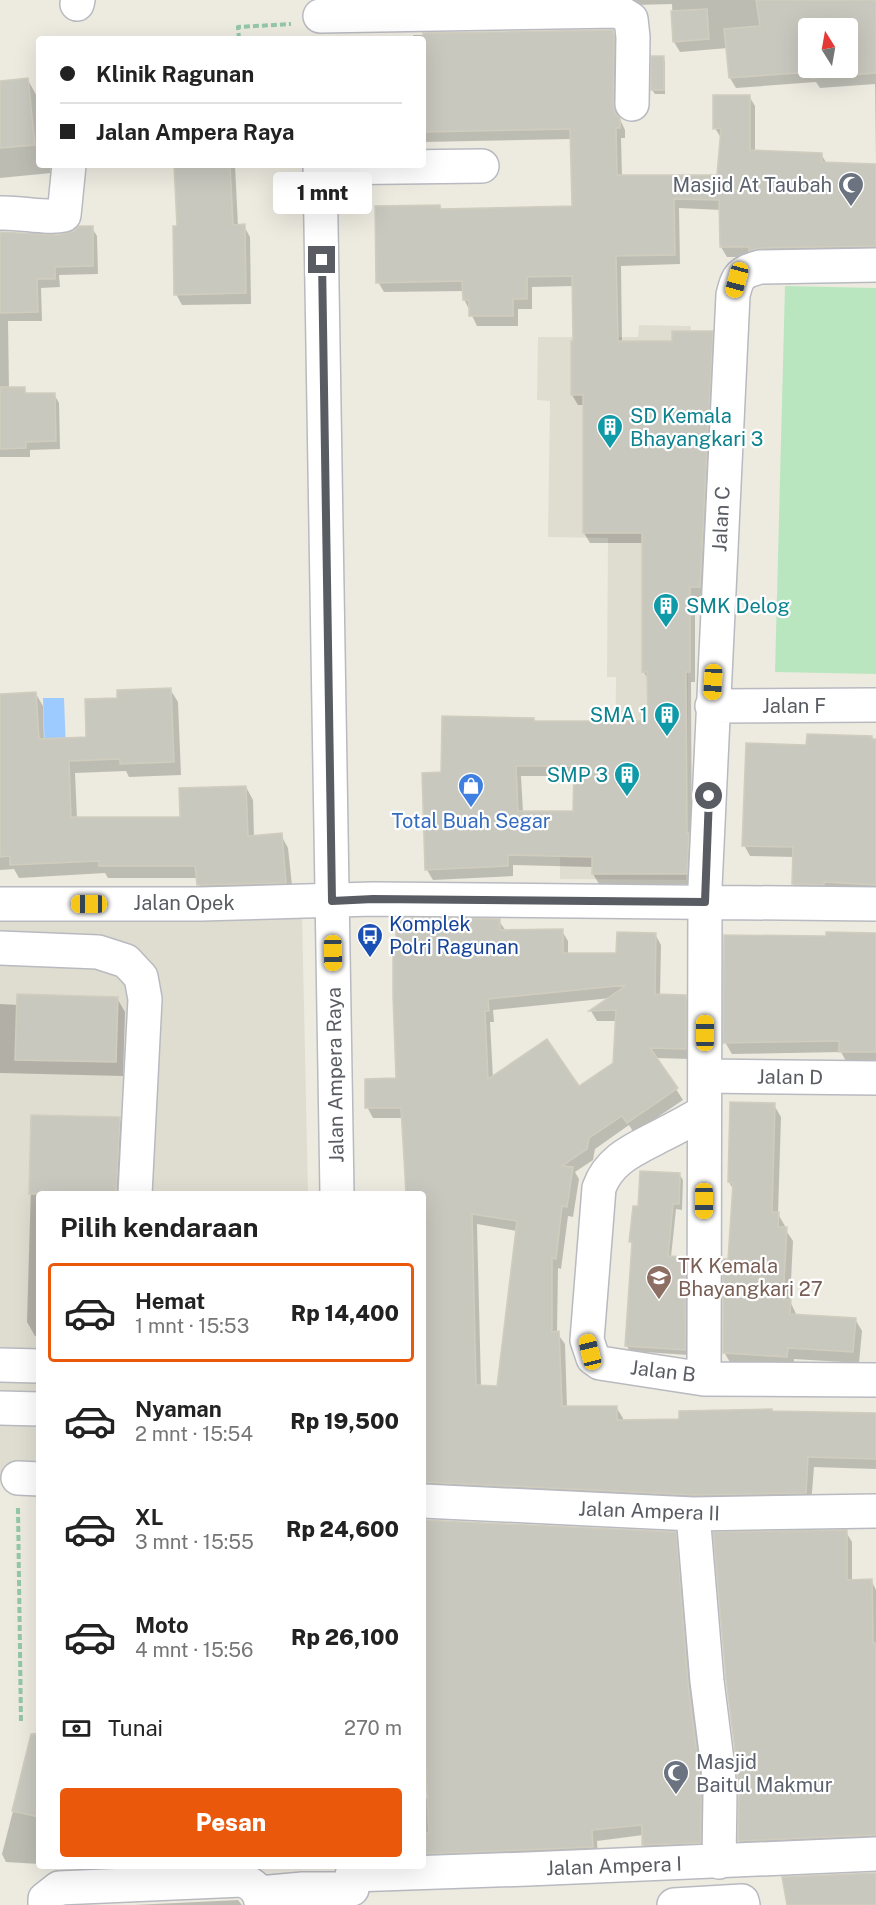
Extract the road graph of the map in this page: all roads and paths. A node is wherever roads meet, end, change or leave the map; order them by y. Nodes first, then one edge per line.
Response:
1 (320, 19) edge
2 (370, 28) edge
3 (239, 36) edge
4 (632, 104) dead end
5 (426, 166) edge
6 (482, 166) dead end
7 (69, 168) edge
8 (320, 168) edge
9 (0, 213) edge
10 (876, 265) edge
11 (876, 705) edge
12 (712, 706) junction
13 (332, 901) junction
14 (705, 902) junction
15 (0, 904) edge
16 (876, 904) edge
17 (0, 948) edge
18 (705, 1076) junction
19 (876, 1078) edge
20 (705, 1113) junction
21 (135, 1191) edge
22 (337, 1191) edge
23 (0, 1365) edge
24 (36, 1366) edge
25 (704, 1379) junction
26 (876, 1380) edge
27 (0, 1408) edge
28 (36, 1409) edge
29 (28, 1478) edge
30 (426, 1501) edge
31 (876, 1511) edge
32 (693, 1514) junction
33 (21, 1723) dead end
34 (876, 1854) edge
35 (719, 1862) junction
36 (352, 1884) edge
37 (260, 1899) edge
38 (45, 1905) edge
39 (674, 1905) edge
40 (742, 1905) edge

1 - 2 street
1 - 3 path
2 - 4 street
5 - 6 street
7 - 9 street
8 - 13 street, Jalan Ampera Raya
10 - 12 street, Jalan C
11 - 12 street, Jalan F
12 - 14 street, Jalan C
13 - 14 street, Jalan Opek
13 - 15 street, Jalan Opek
13 - 22 street, Jalan Ampera Raya
14 - 16 street, Jalan Opek
14 - 18 street, Jalan B
17 - 21 street
18 - 19 street, Jalan D
18 - 20 street, Jalan B
20 - 25 street, Jalan B
20 - 25 street, Jalan B
23 - 24 street
25 - 26 street
27 - 28 street
29 - 33 path
30 - 32 street, Jalan Ampera II
31 - 32 street, Jalan Ampera II
32 - 35 street
34 - 35 street, Jalan Ampera I
35 - 36 street, Jalan Ampera I
36 - 37 street, Jalan Ampera I
37 - 38 street
39 - 40 street

